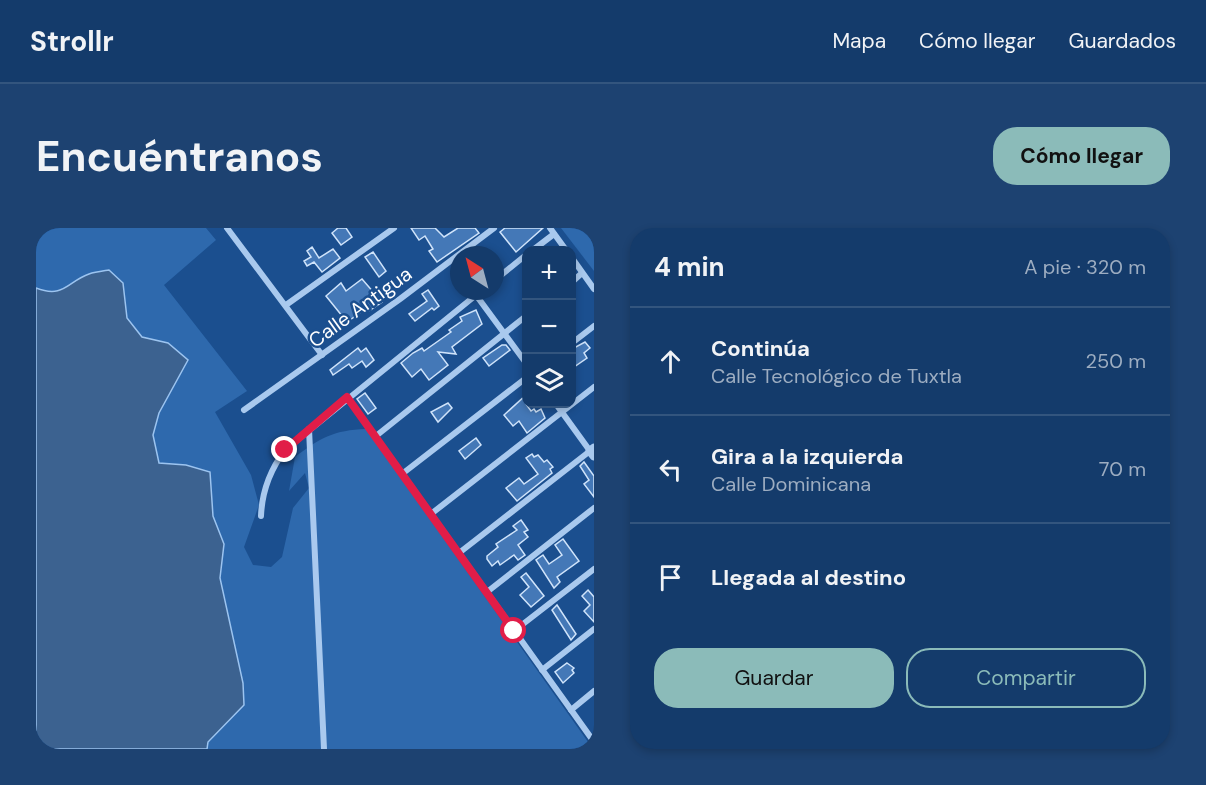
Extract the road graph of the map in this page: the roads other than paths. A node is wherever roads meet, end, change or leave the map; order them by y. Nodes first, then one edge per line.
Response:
1 (227, 228) edge
2 (394, 228) edge
3 (494, 228) edge
4 (552, 231) edge
5 (537, 246) edge
6 (563, 246) edge
7 (522, 258) edge
8 (576, 264) edge
9 (504, 273) edge
10 (582, 273) junction
11 (576, 278) edge
12 (594, 289) edge
13 (470, 300) edge
14 (484, 300) edge
15 (286, 305) junction
16 (522, 319) edge
17 (594, 326) edge
18 (505, 333) junction
19 (576, 340) edge
20 (322, 355) junction
21 (522, 357) edge
22 (522, 381) edge
23 (594, 387) edge
24 (347, 397) junction
25 (559, 408) edge
26 (244, 410) dead end
27 (562, 411) junction
28 (309, 429) junction
29 (376, 436) junction
30 (593, 452) edge
31 (402, 474) junction
32 (594, 508) edge
33 (431, 514) junction
34 (261, 516) dead end
35 (459, 553) junction
36 (594, 569) edge
37 (487, 592) junction
38 (594, 629) edge
39 (514, 631) junction
40 (542, 670) junction
41 (594, 691) edge
42 (571, 710) junction
43 (594, 742) edge
44 (324, 749) edge

1 - 15 street
2 - 15 street
3 - 20 street, Calle Antigua
4 - 5 street
4 - 6 street
7 - 9 street
8 - 10 street
10 - 11 street
10 - 12 street
13 - 24 street
14 - 18 street
15 - 20 street
16 - 18 street
17 - 19 street
18 - 21 street
18 - 29 street
20 - 26 street, Calle Antigua
22 - 31 street
23 - 27 street
24 - 28 street
24 - 29 street
25 - 27 street
27 - 30 street
27 - 33 street
28 - 34 street
28 - 44 street
29 - 31 street
30 - 35 street
31 - 33 street
32 - 37 street
33 - 35 street
35 - 37 street
36 - 39 street
37 - 39 street
38 - 40 street
39 - 40 street
40 - 42 street
41 - 42 street
42 - 43 street

